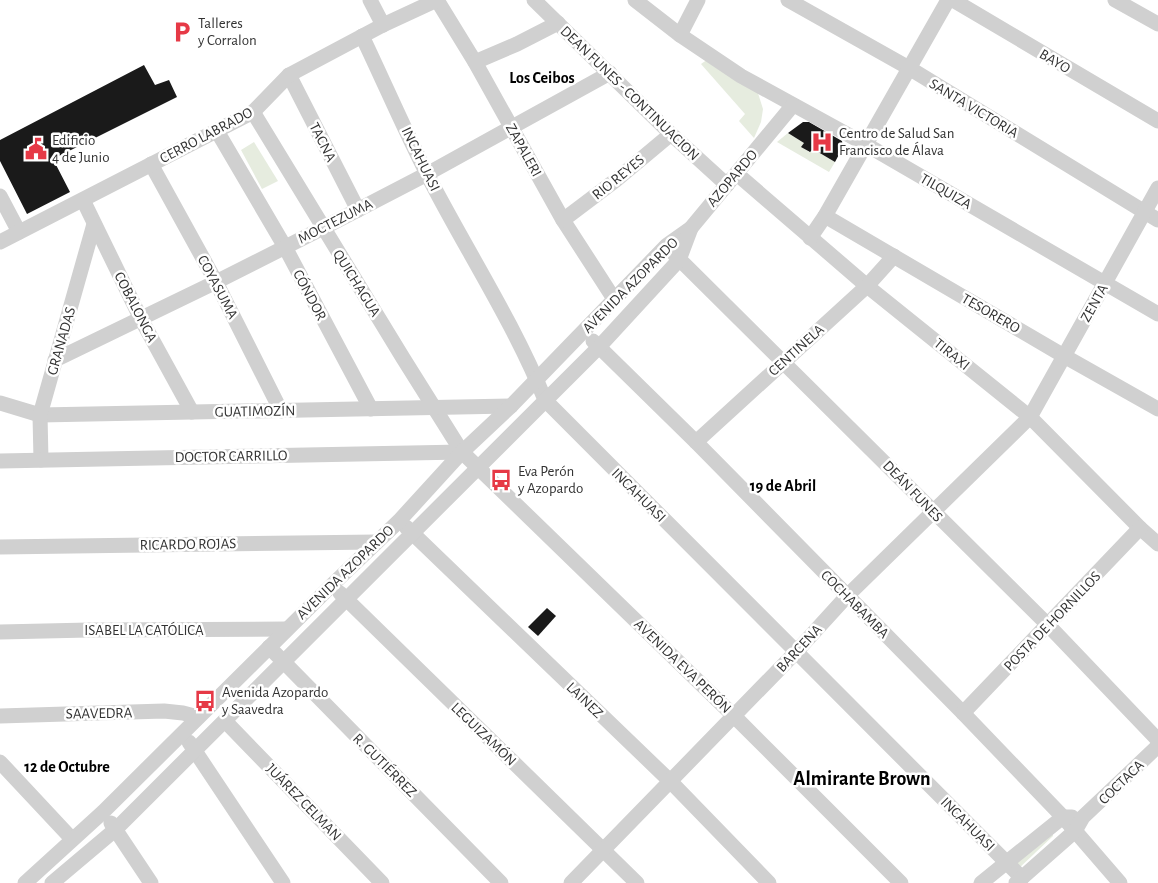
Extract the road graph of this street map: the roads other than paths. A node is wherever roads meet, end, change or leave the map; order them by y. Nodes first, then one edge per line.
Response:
1 (370, 0) edge
2 (437, 0) edge
3 (534, 0) edge
4 (636, 0) edge
5 (698, 0) edge
6 (788, 0) edge
7 (948, 0) edge
8 (952, 0) edge
9 (1115, 0) edge
10 (558, 23) junction
11 (1158, 24) edge
12 (383, 25) junction
13 (680, 35) junction
14 (362, 36) junction
15 (475, 62) junction
16 (909, 68) junction
17 (610, 73) junction
18 (288, 74) junction
19 (793, 105) junction
20 (253, 112) junction
21 (1158, 121) edge
22 (511, 127) junction
23 (217, 131) junction
24 (671, 134) junction
25 (865, 144) junction
26 (151, 164) junction
27 (427, 174) junction
28 (732, 180) junction
29 (1158, 188) edge
30 (0, 196) edge
31 (83, 200) junction
32 (358, 210) junction
33 (1144, 212) junction
34 (825, 216) junction
35 (563, 220) junction
36 (1158, 220) edge
37 (94, 224) junction
38 (323, 228) junction
39 (690, 228) junction
40 (19, 232) junction
41 (810, 238) junction
42 (0, 242) edge
43 (667, 245) junction
44 (285, 247) junction
45 (894, 256) junction
46 (679, 260) junction
47 (216, 282) junction
48 (1104, 284) junction
49 (867, 286) junction
50 (614, 299) junction
51 (1158, 314) edge
52 (141, 319) junction
53 (583, 331) junction
54 (599, 347) junction
55 (1064, 356) junction
56 (55, 360) junction
57 (782, 362) junction
58 (537, 379) junction
59 (545, 400) junction
60 (0, 403) edge
61 (511, 406) junction
62 (433, 407) junction
63 (1158, 408) edge
64 (371, 409) junction
65 (281, 411) junction
66 (192, 412) junction
67 (40, 415) junction
68 (1030, 417) junction
69 (515, 430) junction
70 (696, 442) junction
71 (462, 452) junction
72 (41, 460) junction
73 (0, 461) edge
74 (478, 468) junction
75 (932, 512) junction
76 (399, 520) junction
77 (1140, 528) junction
78 (413, 534) junction
79 (376, 542) junction
80 (1158, 544) edge
81 (0, 547) edge
82 (332, 584) junction
83 (847, 596) junction
84 (346, 600) junction
85 (1048, 625) junction
86 (287, 629) junction
87 (0, 632) edge
88 (269, 647) junction
89 (796, 652) junction
90 (284, 662) junction
91 (963, 713) junction
92 (0, 716) edge
93 (734, 716) junction
94 (198, 717) junction
95 (225, 721) junction
96 (183, 733) junction
97 (1158, 740) edge
98 (1158, 746) edge
99 (194, 750) junction
100 (0, 762) edge
101 (670, 781) junction
102 (103, 812) junction
103 (1063, 817) junction
104 (1084, 817) junction
105 (116, 830) junction
106 (1075, 831) junction
107 (72, 839) junction
108 (604, 850) junction
109 (1006, 862) junction
110 (1019, 880) edge
111 (25, 883) edge
112 (52, 883) edge
113 (151, 883) edge
114 (283, 883) edge
115 (382, 883) edge
116 (501, 883) edge
117 (571, 883) edge
118 (637, 883) edge
119 (769, 883) edge
120 (901, 883) edge
121 (982, 883) edge
122 (1120, 883) edge

1 - 12 street
2 - 12 street, CERRO LABRADO
2 - 15 street, ZAPALERI
3 - 10 street, DEAN FUNES - CONTINUACION
4 - 13 street, TILQUIZA
5 - 13 street
6 - 16 street, SANTA VICTORIA
7 - 16 street
8 - 21 street, BAYO
9 - 11 street
10 - 15 street
10 - 17 street, DEAN FUNES - CONTINUACION
12 - 14 street, CERRO LABRADO
13 - 19 street, TILQUIZA
14 - 18 street, CERRO LABRADO
14 - 27 street, INCAHUASI
15 - 22 street, ZAPALERI
16 - 25 street
16 - 33 street, SANTA VICTORIA
17 - 22 street, MOCTEZUMA
17 - 24 street, DEAN FUNES - CONTINUACION
18 - 20 street, CERRO LABRADO
18 - 32 street, TACNA
19 - 25 street, TILQUIZA
19 - 28 street, AZOPARDO
20 - 23 street, CERRO LABRADO
20 - 38 street, QUICHAGUA
22 - 27 street, MOCTEZUMA
22 - 35 street, ZAPALERI
23 - 26 street, CERRO LABRADO
23 - 44 street, CÓNDOR
24 - 28 street, DEAN FUNES - CONTINUACION
24 - 35 street, RIO REYES
25 - 34 street
25 - 48 street, TILQUIZA
26 - 31 street, CERRO LABRADO
26 - 47 street, COYASUMA
27 - 32 street, MOCTEZUMA
27 - 58 street, INCAHUASI
28 - 39 street, AZOPARDO
28 - 41 street, TIRAXI
29 - 33 street, ZENTA
30 - 40 street
31 - 37 street, COBALONGA
31 - 40 street, CERRO LABRADO
32 - 38 street, MOCTEZUMA
33 - 36 street, SANTA VICTORIA
33 - 48 street, ZENTA
34 - 41 street
34 - 45 street, TESORERO
35 - 50 street, ZAPALERI
37 - 52 street, COBALONGA
37 - 56 street, GRANADAS
38 - 44 street, MOCTEZUMA
38 - 62 street, QUICHAGUA
39 - 43 street, AVENIDA AZOPARDO
39 - 46 street, AVENIDA AZOPARDO
40 - 42 street, CERRO LABRADO
41 - 49 street, TIRAXI
43 - 46 street, DEÁN FUNES
43 - 50 street, AVENIDA AZOPARDO
44 - 47 street, MOCTEZUMA
44 - 64 street, CÓNDOR
45 - 49 street, CENTINELA
45 - 55 street, TESORERO
46 - 54 street, AVENIDA AZOPARDO
46 - 57 street, DEÁN FUNES
47 - 52 street, MOCTEZUMA
47 - 65 street, COYASUMA
48 - 51 street, TILQUIZA
48 - 55 street, ZENTA
49 - 57 street, CENTINELA
49 - 68 street, TIRAXI
50 - 53 street, AVENIDA AZOPARDO
52 - 56 street, MOCTEZUMA
52 - 66 street, COBALONGA
53 - 54 street, COCHABAMBA
53 - 58 street, AVENIDA AZOPARDO
54 - 59 street, AVENIDA AZOPARDO
54 - 70 street, COCHABAMBA
55 - 63 street, TESORERO
55 - 68 street, ZENTA
56 - 67 street, GRANADAS
57 - 70 street, CENTINELA
57 - 75 street, DEÁN FUNES
58 - 59 street, INCAHUASI
58 - 61 street, AVENIDA AZOPARDO
59 - 69 street, AVENIDA AZOPARDO
59 - 89 street, INCAHUASI
60 - 67 street, GUATIMOZÍN
61 - 62 street, GUATIMOZÍN
61 - 69 street
61 - 71 street, AVENIDA AZOPARDO
62 - 64 street, GUATIMOZÍN
62 - 71 street, QUICHAGUA
64 - 65 street, GUATIMOZÍN
65 - 66 street, GUATIMOZÍN
66 - 67 street, GUATIMOZÍN
67 - 72 street, GRANADAS
68 - 75 street, BARCENA
68 - 77 street, TIRAXI
69 - 74 street, AVENIDA AZOPARDO
70 - 83 street, COCHABAMBA
71 - 72 street, DOCTOR CARRILLO
71 - 74 street, AVENIDA EVA PERÓN
71 - 76 street, AVENIDA AZOPARDO
72 - 73 street, DOCTOR CARRILLO
74 - 78 street, AVENIDA AZOPARDO
74 - 93 street, AVENIDA EVA PERÓN
75 - 83 street, BARCENA
75 - 85 street, DEÁN FUNES
76 - 78 street, LAINEZ
76 - 79 street, AVENIDA AZOPARDO
77 - 80 street, TIRAXI
77 - 85 street, POSTA DE HORNILLOS
78 - 84 street, AVENIDA AZOPARDO
78 - 101 street, LAINEZ
79 - 81 street, RICARDO ROJAS
79 - 82 street, AVENIDA AZOPARDO
82 - 84 street, LEGUIZAMÓN
82 - 86 street, AVENIDA AZOPARDO
83 - 89 street, BARCENA
83 - 91 street, COCHABAMBA
84 - 90 street, AVENIDA AZOPARDO
84 - 108 street, LEGUIZAMÓN
85 - 91 street, POSTA DE HORNILLOS
85 - 97 street, DEÁN FUNES
86 - 87 street, ISABEL LA CATÓLICA
86 - 88 street, AVENIDA AZOPARDO
88 - 90 street, R. GUTIÉRREZ
88 - 94 street, AVENIDA AZOPARDO
89 - 93 street, BARCENA
89 - 109 street, INCAHUASI
90 - 95 street, AVENIDA AZOPARDO
90 - 116 street, R. GUTIÉRREZ
91 - 103 street, COCHABAMBA
92 - 94 street, SAAVEDRA
93 - 101 street, BARCENA
93 - 120 street, AVENIDA EVA PERÓN
94 - 96 street, AVENIDA AZOPARDO
95 - 99 street, AVENIDA AZOPARDO
95 - 115 street, JUÁREZ CELMAN
96 - 99 street
96 - 102 street, AVENIDA AZOPARDO
98 - 104 street, COCTACA
99 - 105 street, AVENIDA AZOPARDO
99 - 114 street
100 - 107 street
101 - 108 street, BARCENA
101 - 119 street, LAINEZ
102 - 105 street
102 - 107 street, AVENIDA AZOPARDO
103 - 104 street
103 - 106 street, COCHABAMBA
103 - 109 street
104 - 106 street, COCTACA
105 - 112 street, AVENIDA AZOPARDO
105 - 113 street
106 - 110 street, COCTACA
106 - 122 street, COCHABAMBA
107 - 111 street, AVENIDA AZOPARDO
108 - 117 street, BARCENA
108 - 118 street, LEGUIZAMÓN
109 - 110 street, INCAHUASI
109 - 121 street

